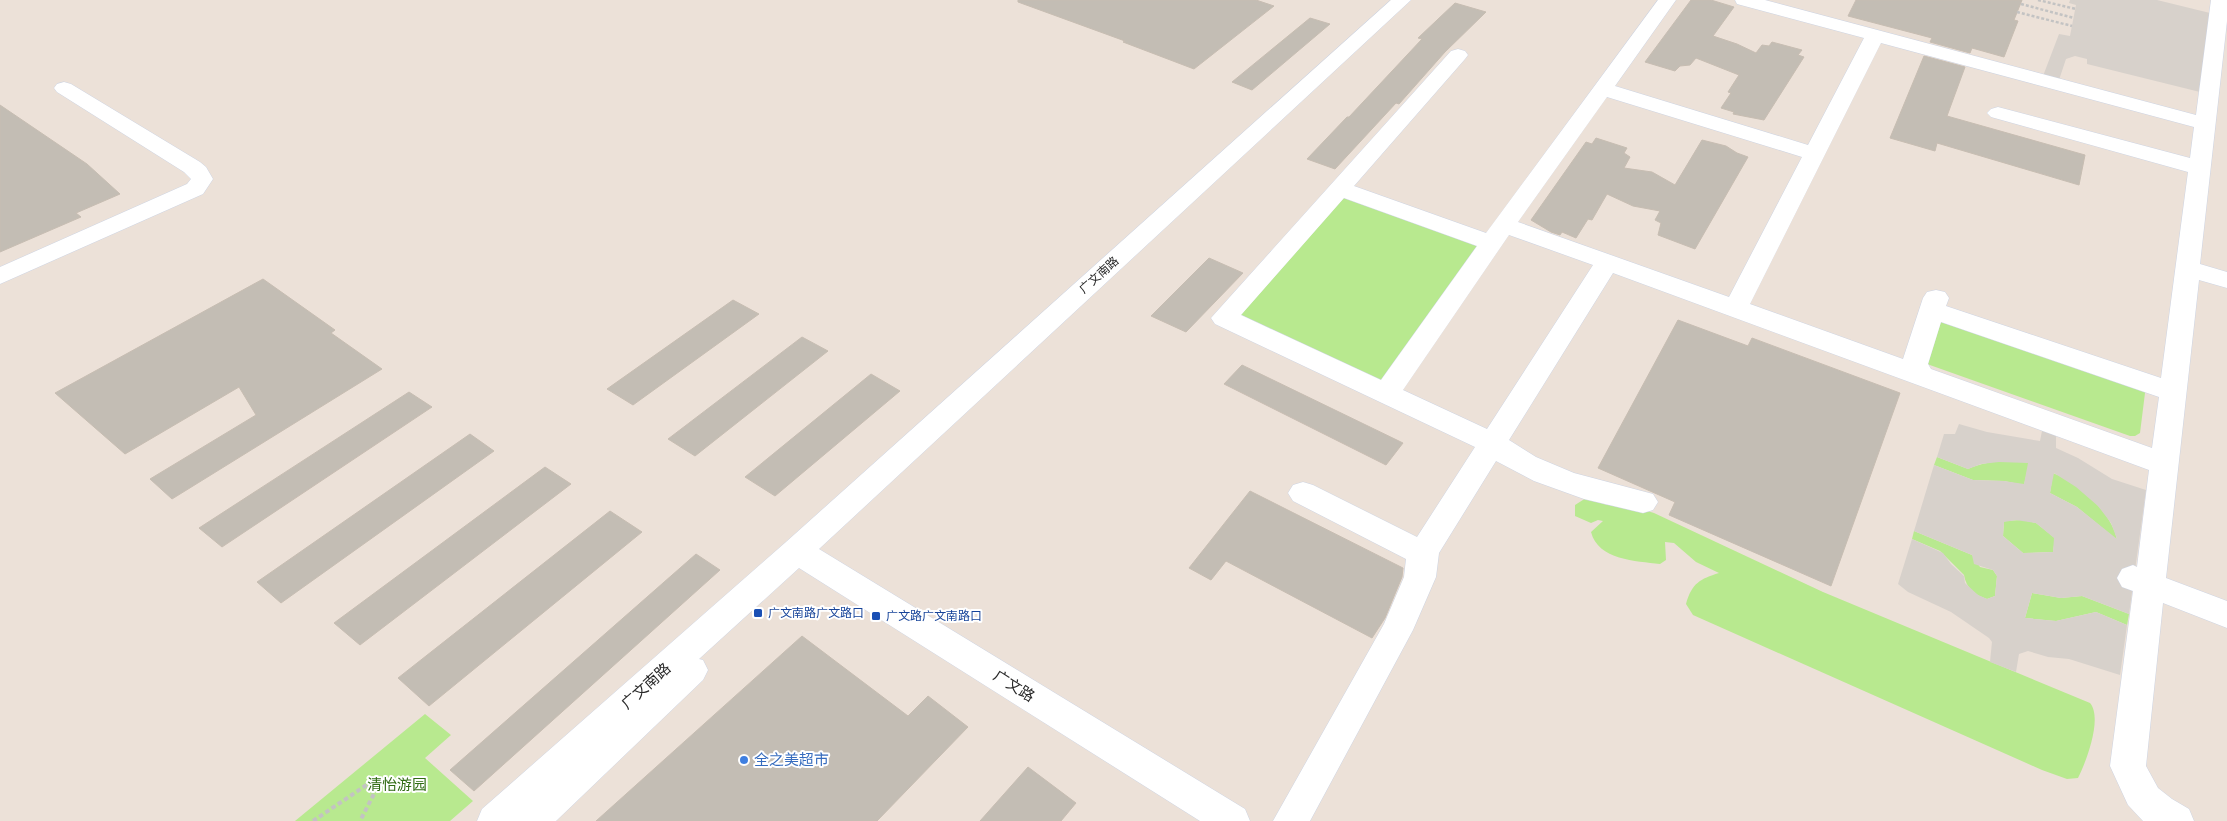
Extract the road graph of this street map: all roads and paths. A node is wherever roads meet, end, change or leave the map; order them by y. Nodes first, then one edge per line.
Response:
1 (1402, 0) edge
2 (1666, 0) edge
3 (1744, 0) edge
4 (2038, 0) edge
5 (2220, 0) edge
6 (1769, 3) edge
7 (2021, 4) dead end
8 (2076, 9) dead end
9 (2017, 12) dead end
10 (2074, 18) dead end
11 (2072, 26) dead end
12 (1875, 36) junction
13 (1458, 55) dead end
14 (2220, 68) edge
15 (64, 88) dead end
16 (1602, 89) junction
17 (2003, 99) junction
18 (2206, 124) junction
19 (1814, 154) junction
20 (2200, 168) junction
21 (1339, 188) junction
22 (1498, 234) junction
23 (1607, 262) junction
24 (2188, 268) junction
25 (0, 276) edge
26 (2227, 280) edge
27 (1735, 308) junction
28 (1922, 376) junction
29 (2173, 392) junction
30 (1386, 394) junction
31 (1492, 443) junction
32 (2165, 464) junction
33 (1303, 494) dead end
34 (1643, 502) dead end
35 (797, 551) junction
36 (1424, 554) junction
37 (2142, 581) junction
38 (2227, 615) edge
39 (313, 821) edge
40 (360, 821) edge
41 (495, 821) edge
42 (530, 821) edge
43 (1232, 821) edge
44 (1291, 821) edge
45 (2176, 821) edge

1 - 35 street, 广文南路
2 - 16 street
3 - 6 street
4 - 8 path
5 - 14 street
6 - 12 street
7 - 10 path
9 - 11 path
12 - 17 street
12 - 19 street
13 - 21 street
14 - 18 street
15 - 25 street
16 - 19 street
16 - 22 street
17 - 18 street
17 - 20 street
18 - 20 street
19 - 27 street
20 - 24 street
21 - 22 street
21 - 30 street
22 - 23 street
22 - 30 street
23 - 27 street
23 - 31 street
24 - 26 street
24 - 29 street
27 - 28 street
28 - 29 street
28 - 32 street
29 - 32 street
30 - 31 street
31 - 34 street
31 - 36 street
32 - 37 street
33 - 36 street
35 - 41 street, 广文南路
35 - 42 street, 广文南路
35 - 43 street, 广文路
36 - 44 street
37 - 38 street
37 - 45 street
39 - 40 path

